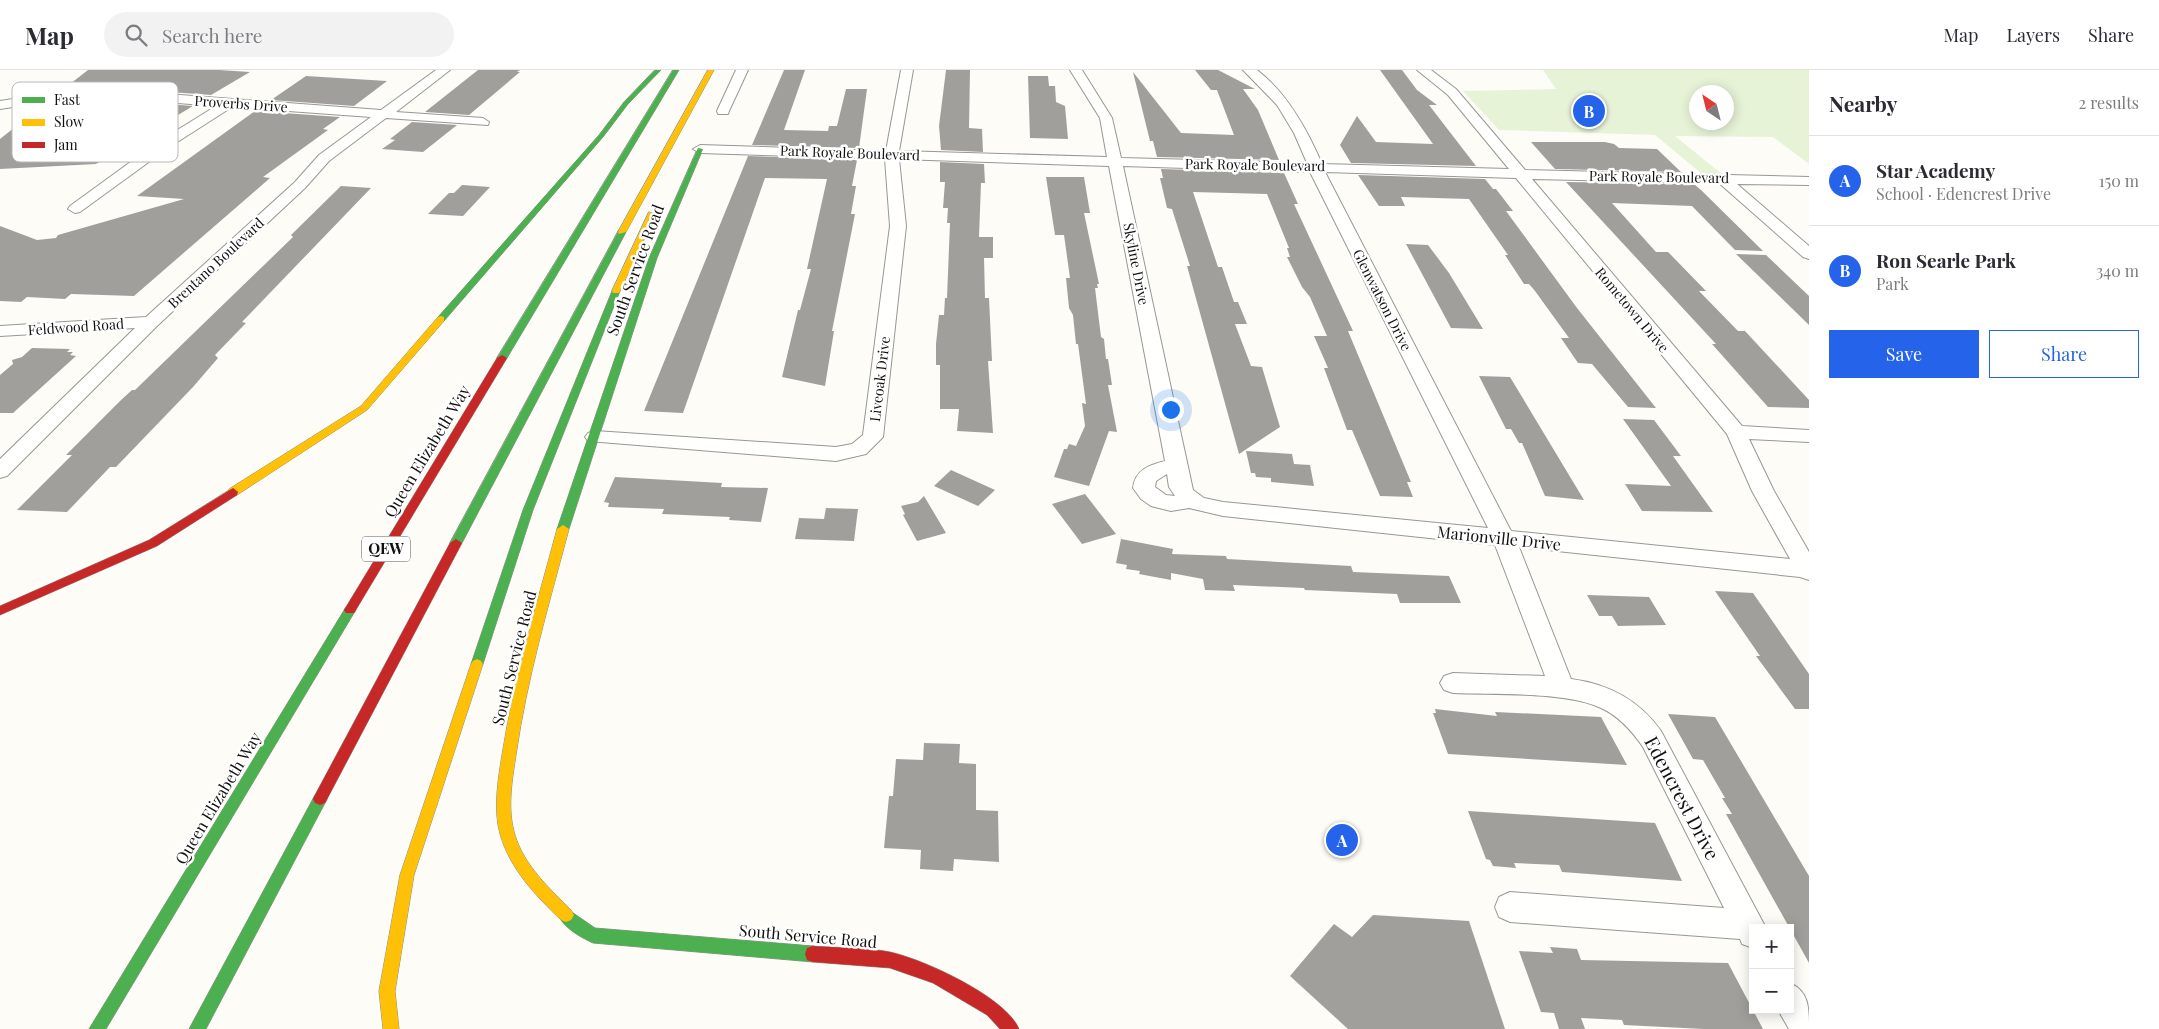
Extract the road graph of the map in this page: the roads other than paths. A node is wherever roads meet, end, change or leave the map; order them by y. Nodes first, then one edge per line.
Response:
1 (444, 70) edge
2 (658, 70) edge
3 (676, 70) edge
4 (711, 70) edge
5 (742, 70) edge
6 (907, 70) edge
7 (1076, 70) edge
8 (1249, 70) edge
9 (1423, 70) edge
10 (178, 99) edge
11 (229, 103) junction
12 (723, 111) dead end
13 (389, 113) junction
14 (482, 122) dead end
15 (178, 135) edge
16 (669, 144) junction
17 (700, 149) joint
18 (892, 154) junction
19 (139, 162) edge
20 (1116, 162) junction
21 (1316, 167) junction
22 (1518, 174) junction
23 (1723, 179) junction
24 (1809, 181) edge
25 (663, 183) dead end
26 (658, 201) dead end
27 (75, 209) dead end
28 (1809, 254) edge
29 (151, 322) junction
30 (0, 331) edge
31 (1736, 432) junction
32 (1809, 436) edge
33 (595, 437) junction
34 (1176, 466) junction
35 (0, 471) edge
36 (1192, 500) junction
37 (1504, 538) junction
38 (1808, 571) edge
39 (0, 610) edge
40 (1453, 683) dead end
41 (1562, 689) junction
42 (1510, 907) dead end
43 (1749, 927) edge
44 (1749, 929) edge
45 (97, 1029) edge
46 (197, 1029) edge
47 (391, 1029) edge
48 (1011, 1029) edge

1 - 13 street, Brentano Boulevard
2 - 39 main road
3 - 45 main road, Queen Elizabeth Way / QEW
4 - 16 main road
5 - 12 street
6 - 18 street, Liveoak Drive
7 - 20 street, Skyline Drive
8 - 21 street, Glenwatson Drive
9 - 22 street, Rometown Drive
10 - 11 street, Proverbs Drive
11 - 13 street, Proverbs Drive
11 - 15 street
13 - 14 street, Proverbs Drive
13 - 29 street, Brentano Boulevard
16 - 25 main road
16 - 46 main road
17 - 18 street, Park Royale Boulevard
17 - 33 main road, South Service Road
18 - 20 street, Park Royale Boulevard
18 - 33 street, Liveoak Drive
19 - 27 street
20 - 21 street, Park Royale Boulevard
20 - 34 street, Skyline Drive
21 - 22 street, Park Royale Boulevard
21 - 37 street, Glenwatson Drive
22 - 23 street, Park Royale Boulevard
22 - 31 street, Rometown Drive
23 - 24 street, Park Royale Boulevard
23 - 28 street
26 - 47 main road
29 - 30 street, Feldwood Road
29 - 35 street, Brentano Boulevard
31 - 32 street
31 - 38 street, Rometown Drive
33 - 48 main road, South Service Road
34 - 36 street, Skyline Drive
34 - 36 street
36 - 37 street, Marionville Drive
37 - 38 street, Marionville Drive
37 - 41 street
40 - 41 street, Edencrest Drive
41 - 43 street, Edencrest Drive
42 - 44 street, Edencrest Drive

